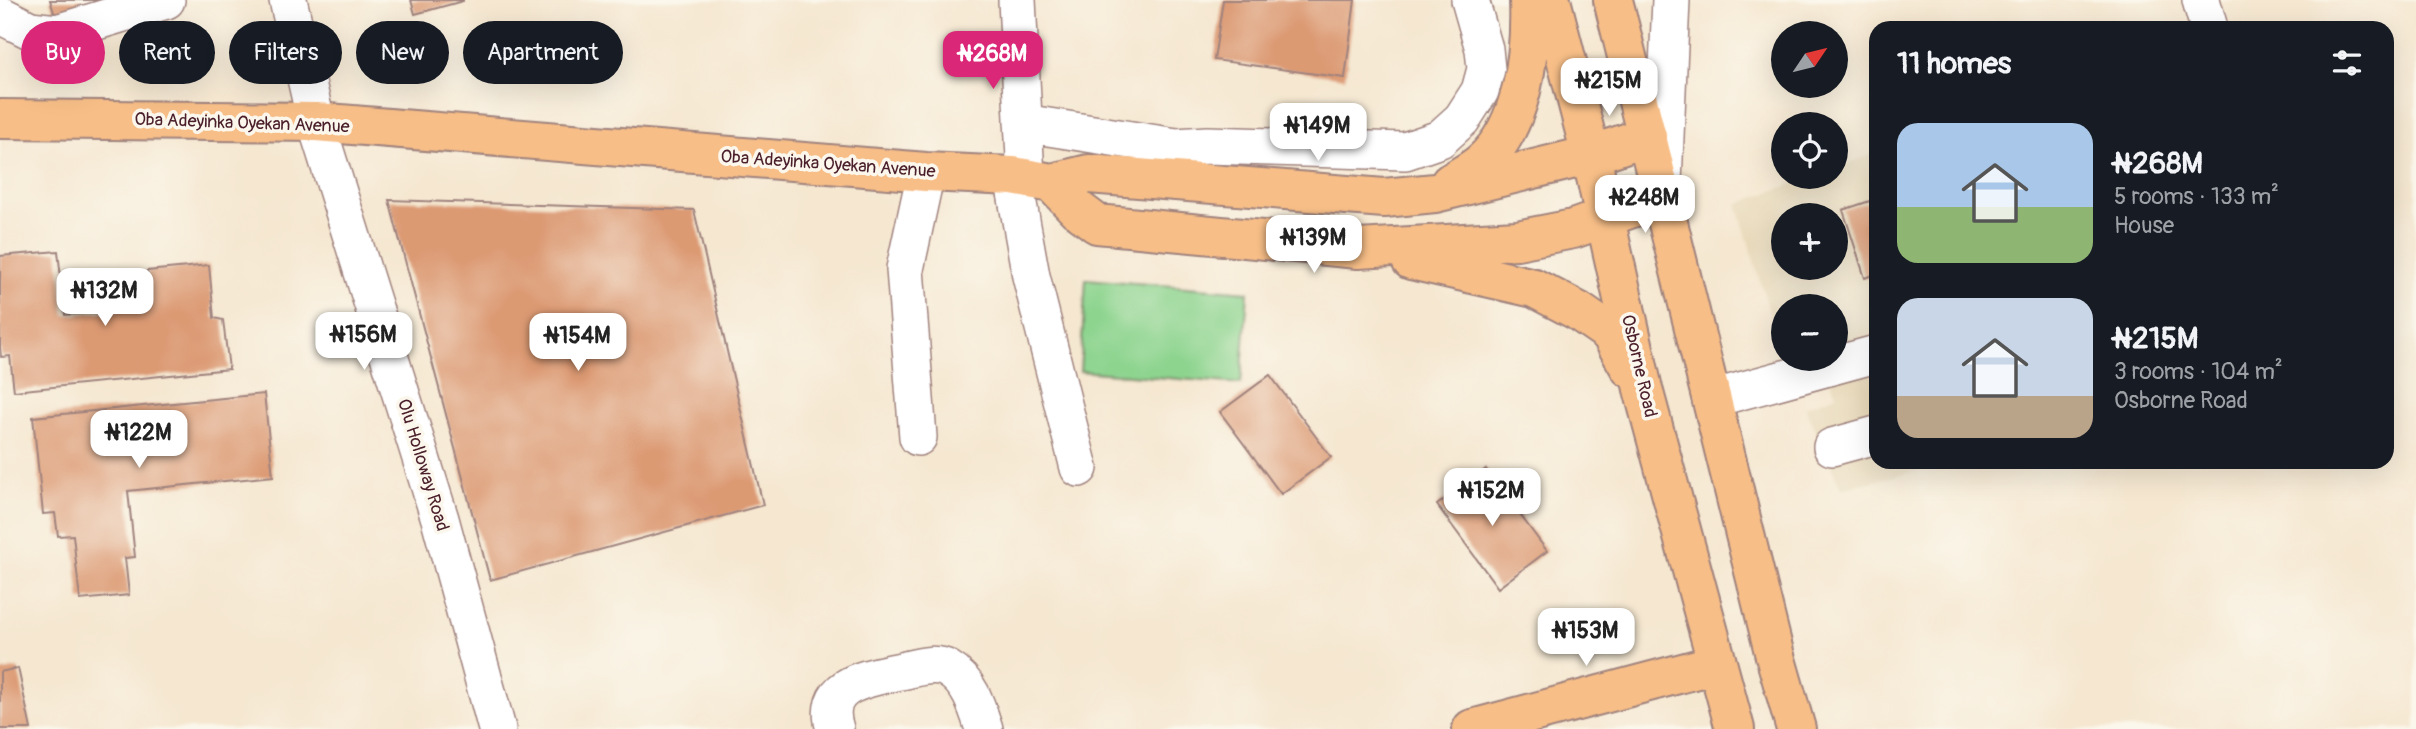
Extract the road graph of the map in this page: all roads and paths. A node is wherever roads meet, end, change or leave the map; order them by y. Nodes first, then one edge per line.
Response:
1 (166, 0) edge
2 (288, 0) edge
3 (1017, 0) edge
4 (1470, 0) edge
5 (1529, 0) edge
6 (1551, 0) edge
7 (1613, 0) edge
8 (1671, 0) edge
9 (2201, 0) edge
10 (0, 15) edge
11 (2207, 21) edge
12 (0, 118) edge
13 (316, 122) junction
14 (1023, 123) junction
15 (1647, 136) junction
16 (1591, 155) junction
17 (926, 172) junction
18 (1030, 179) junction
19 (1435, 193) junction
20 (1663, 197) junction
21 (1605, 219) junction
22 (1358, 249) junction
23 (1869, 356) edge
24 (1643, 389) junction
25 (1711, 399) junction
26 (918, 437) dead end
27 (1869, 437) edge
28 (1832, 447) dead end
29 (1079, 468) dead end
30 (1716, 664) junction
31 (497, 729) edge
32 (835, 729) edge
33 (984, 729) edge
34 (1472, 729) edge
35 (1735, 729) edge
36 (1796, 729) edge

1 - 10 street
2 - 13 street, Olu Holloway Road
3 - 14 street
4 - 14 street
5 - 19 main road
6 - 16 main road, Osborne Road
7 - 15 main road
8 - 20 street
9 - 11 street
12 - 13 main road, Oba Adeyinka Oyekan Avenue
13 - 17 main road, Oba Adeyinka Oyekan Avenue
13 - 31 street, Olu Holloway Road
14 - 18 street
15 - 16 main road, Oba Adeyinka Oyekan Avenue
15 - 20 main road
16 - 19 main road, Oba Adeyinka Oyekan Avenue
16 - 21 main road, Osborne Road
17 - 18 main road, Oba Adeyinka Oyekan Avenue
17 - 26 street
18 - 19 main road, Oba Adeyinka Oyekan Avenue
18 - 22 main road
18 - 29 street
20 - 21 main road
20 - 25 main road
21 - 22 main road
21 - 24 main road, Osborne Road
22 - 24 main road
23 - 25 street
24 - 30 main road, Osborne Road
25 - 36 main road
27 - 28 street
30 - 34 main road
30 - 35 main road, Osborne Road
32 - 33 street

